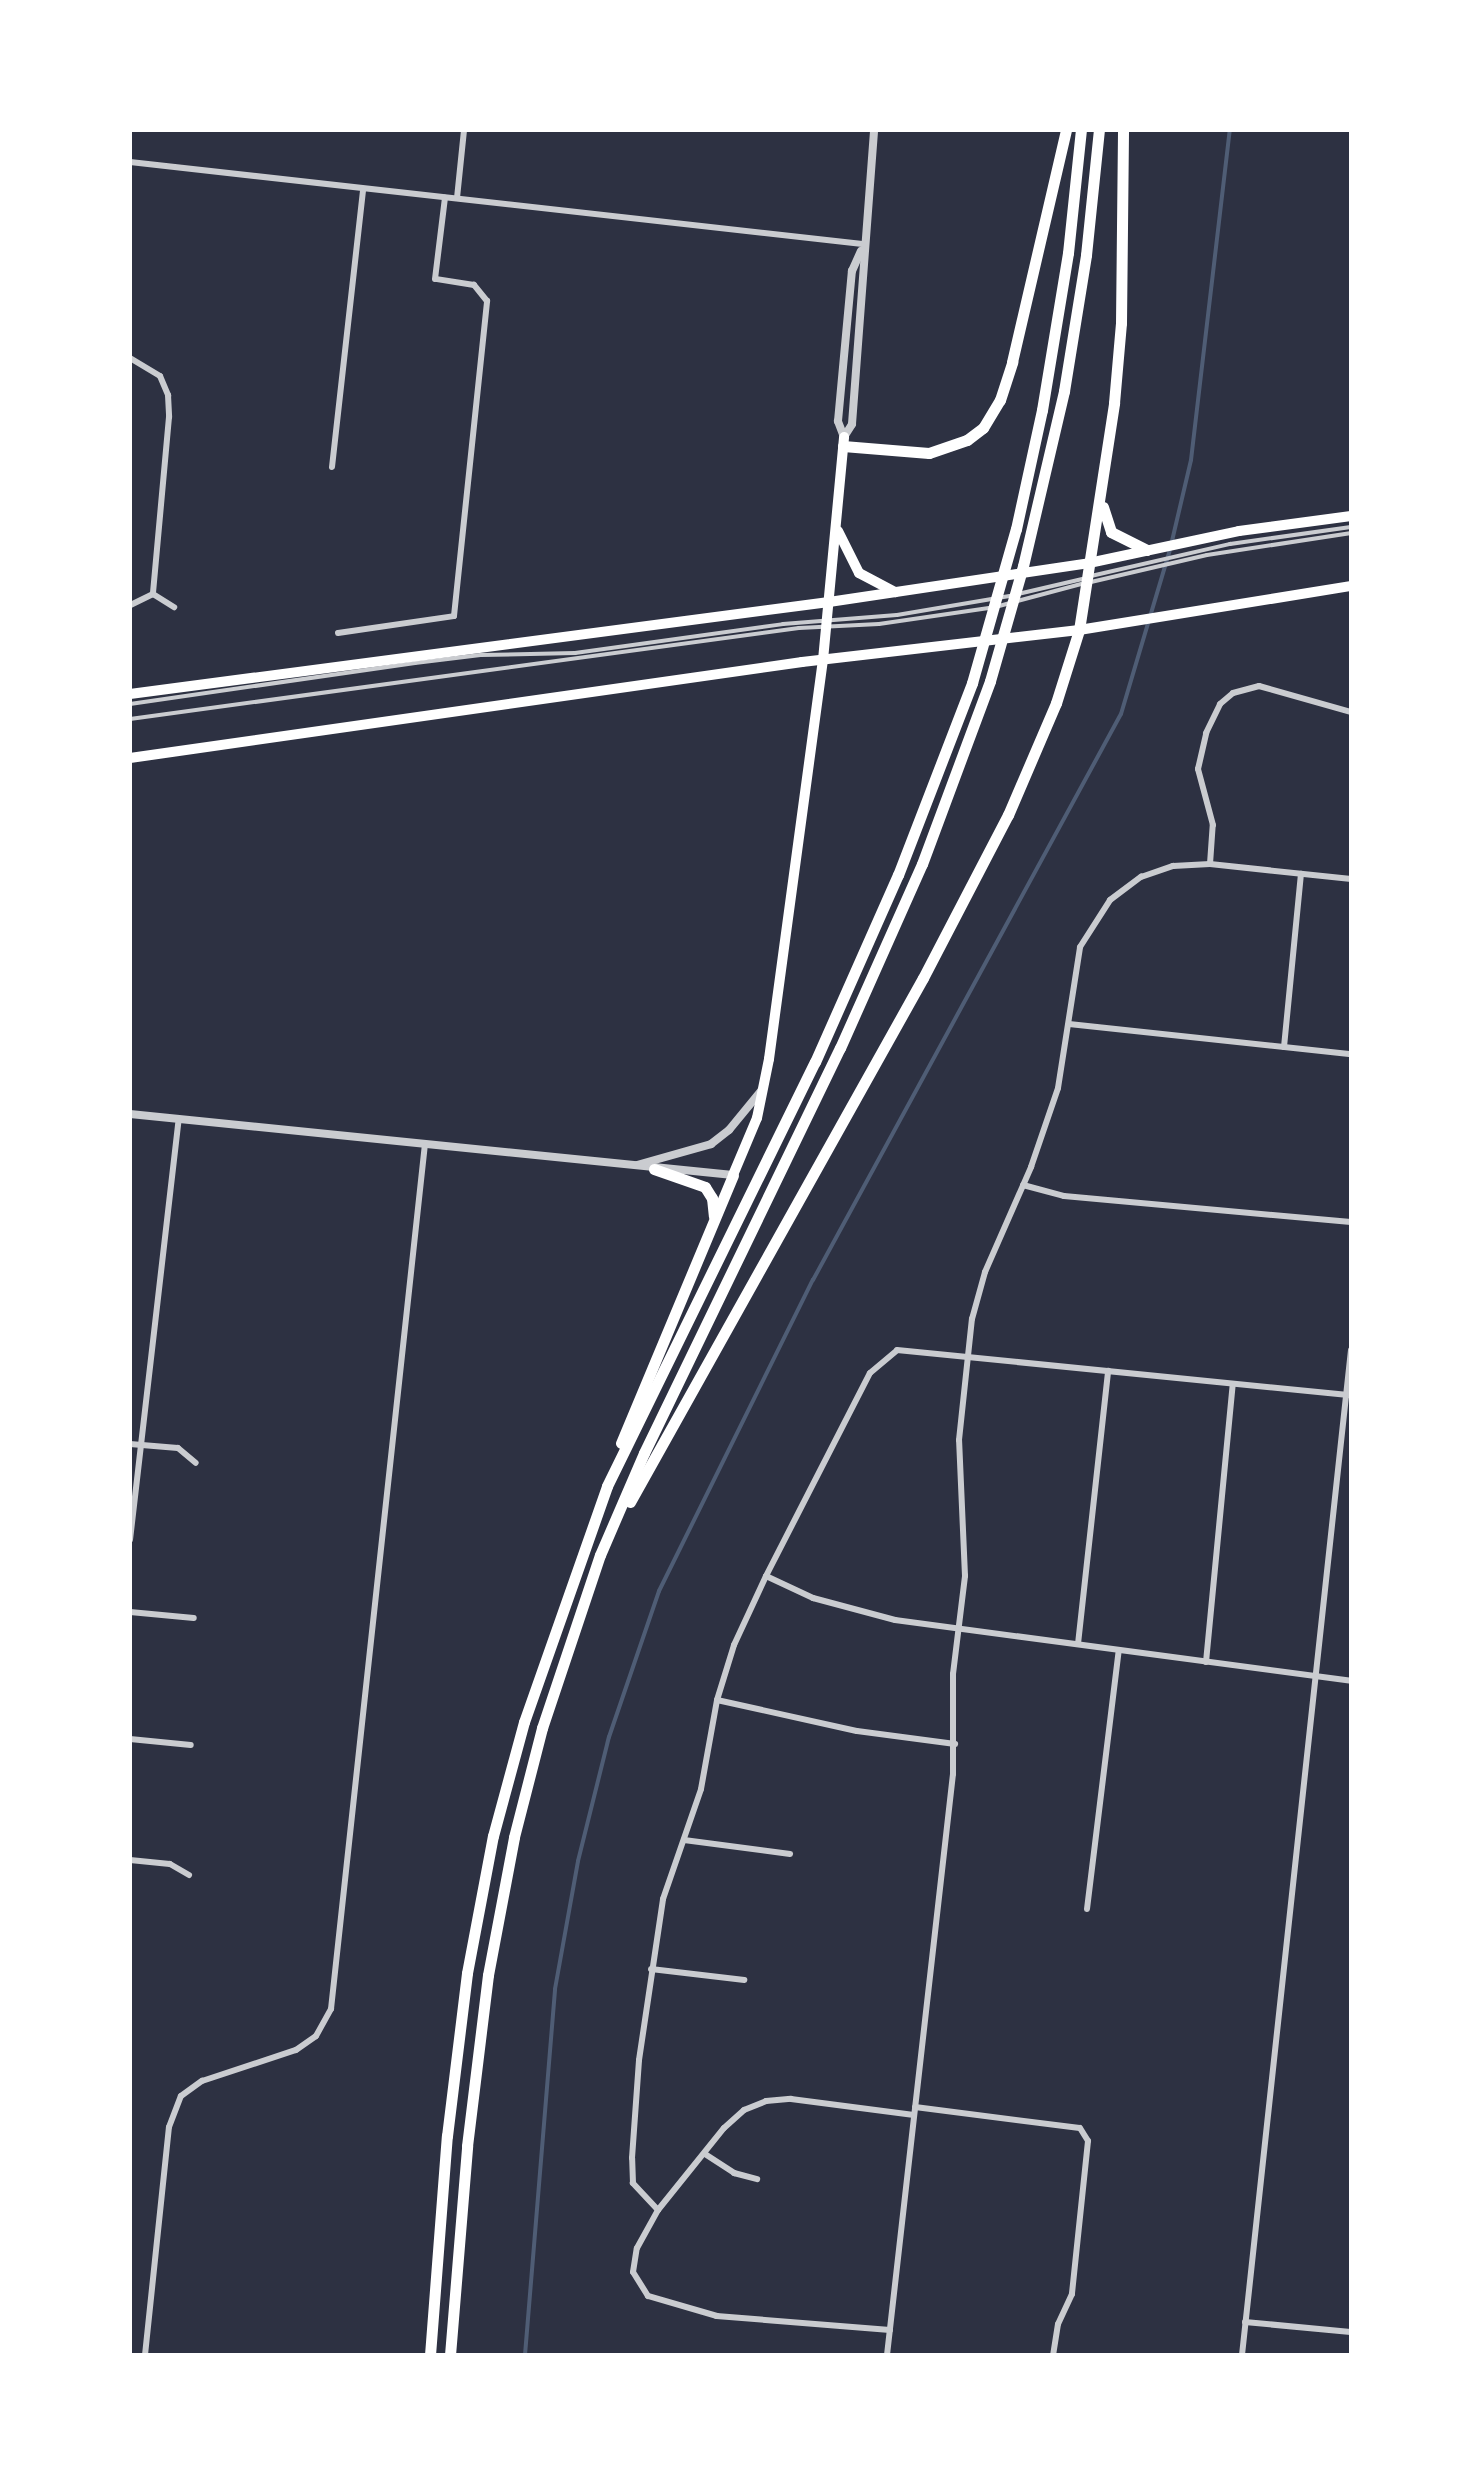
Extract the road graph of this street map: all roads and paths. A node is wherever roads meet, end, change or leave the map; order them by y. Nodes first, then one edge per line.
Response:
1 (464, 130) edge
2 (874, 130) edge
3 (1066, 130) edge
4 (1081, 130) edge
5 (1099, 130) edge
6 (1123, 130) edge
7 (130, 162) edge
8 (363, 188) junction
9 (445, 198) junction
10 (457, 199) junction
11 (862, 248) junction
12 (130, 358) edge
13 (843, 441) junction
14 (332, 467) dead end
15 (1100, 492) junction
16 (1351, 516) edge
17 (836, 525) junction
18 (1351, 530) edge
19 (1192, 555) junction
20 (1145, 556) junction
21 (1090, 563) junction
22 (1087, 580) junction
23 (1351, 586) edge
24 (895, 592) junction
25 (153, 594) junction
26 (829, 602) junction
27 (130, 605) edge
28 (174, 607) dead end
29 (827, 623) junction
30 (1079, 630) junction
31 (338, 632) dead end
32 (823, 660) junction
33 (130, 694) edge
34 (130, 704) edge
35 (1351, 712) edge
36 (130, 720) edge
37 (130, 758) edge
38 (1210, 864) junction
39 (1301, 874) junction
40 (1351, 879) edge
41 (1069, 1024) junction
42 (1284, 1047) junction
43 (1351, 1054) edge
44 (764, 1087) junction
45 (130, 1114) edge
46 (179, 1119) junction
47 (425, 1144) junction
48 (629, 1166) junction
49 (654, 1169) junction
50 (733, 1175) junction
51 (1023, 1185) junction
52 (714, 1222) junction
53 (1351, 1222) edge
54 (1351, 1350) edge
55 (968, 1356) junction
56 (1108, 1371) junction
57 (1233, 1384) junction
58 (1349, 1395) edge
59 (130, 1444) edge
60 (144, 1446) junction
61 (196, 1463) dead end
62 (607, 1486) junction
63 (130, 1540) edge
64 (600, 1555) junction
65 (766, 1576) junction
66 (130, 1612) edge
67 (194, 1618) dead end
68 (958, 1628) junction
69 (1078, 1644) junction
70 (1119, 1650) junction
71 (1206, 1662) junction
72 (1317, 1677) junction
73 (1351, 1682) edge
74 (717, 1700) junction
75 (130, 1739) edge
76 (955, 1744) junction
77 (191, 1746) dead end
78 (684, 1840) junction
79 (790, 1854) dead end
80 (130, 1860) edge
81 (190, 1875) dead end
82 (1086, 1909) dead end
83 (651, 1969) junction
84 (744, 1980) dead end
85 (915, 2111) junction
86 (705, 2154) junction
87 (757, 2179) dead end
88 (658, 2210) junction
89 (1246, 2322) junction
90 (890, 2330) junction
91 (1351, 2332) edge
92 (146, 2355) edge
93 (430, 2355) edge
94 (450, 2355) edge
95 (888, 2355) edge
96 (1054, 2355) edge
97 (1242, 2355) edge

1 - 10 street
2 - 11 street
3 - 13 highway
4 - 62 highway
5 - 64 highway
6 - 15 highway
7 - 8 street
8 - 9 street
8 - 14 street
9 - 10 street
9 - 31 street
10 - 11 street
11 - 13 street
11 - 13 street
12 - 25 street
13 - 17 main road
15 - 20 highway
15 - 21 highway
16 - 20 main road
17 - 24 main road
17 - 26 main road
18 - 19 lane
19 - 20 lane
19 - 22 lane
20 - 21 main road
20 - 22 lane
21 - 22 highway
21 - 24 main road
22 - 29 lane
22 - 30 highway
23 - 30 main road
24 - 26 main road
25 - 27 street
25 - 28 street
26 - 29 main road
26 - 33 main road
29 - 32 main road
29 - 34 lane
29 - 36 lane
30 - 32 main road
30 - 64 highway
32 - 37 main road
32 - 44 main road
35 - 38 street
38 - 39 street
38 - 41 street
39 - 40 street
39 - 42 street
41 - 42 street
41 - 51 street
42 - 43 street
44 - 48 street
44 - 50 main road
45 - 46 street
46 - 47 street
46 - 60 street
47 - 48 street
47 - 92 street
48 - 49 street
49 - 50 street
49 - 52 highway
50 - 52 highway
51 - 53 street
51 - 55 street
52 - 62 highway
54 - 58 street
55 - 56 street
55 - 65 street
55 - 68 street
56 - 57 street
56 - 69 street
57 - 58 street
57 - 71 street
58 - 72 street
59 - 60 street
60 - 61 street
60 - 63 street
62 - 93 highway
64 - 94 highway
65 - 68 street
65 - 74 street
66 - 67 street
68 - 69 street
68 - 76 street
69 - 70 street
70 - 71 street
70 - 82 street
71 - 72 street
72 - 73 street
72 - 89 street
74 - 76 street
74 - 78 street
75 - 77 street
76 - 85 street
78 - 79 street
78 - 83 street
80 - 81 street
83 - 84 street
83 - 88 street
85 - 86 street
85 - 90 street
85 - 96 street
86 - 87 street
86 - 88 street
88 - 90 street
89 - 91 street
89 - 97 street
90 - 95 street

